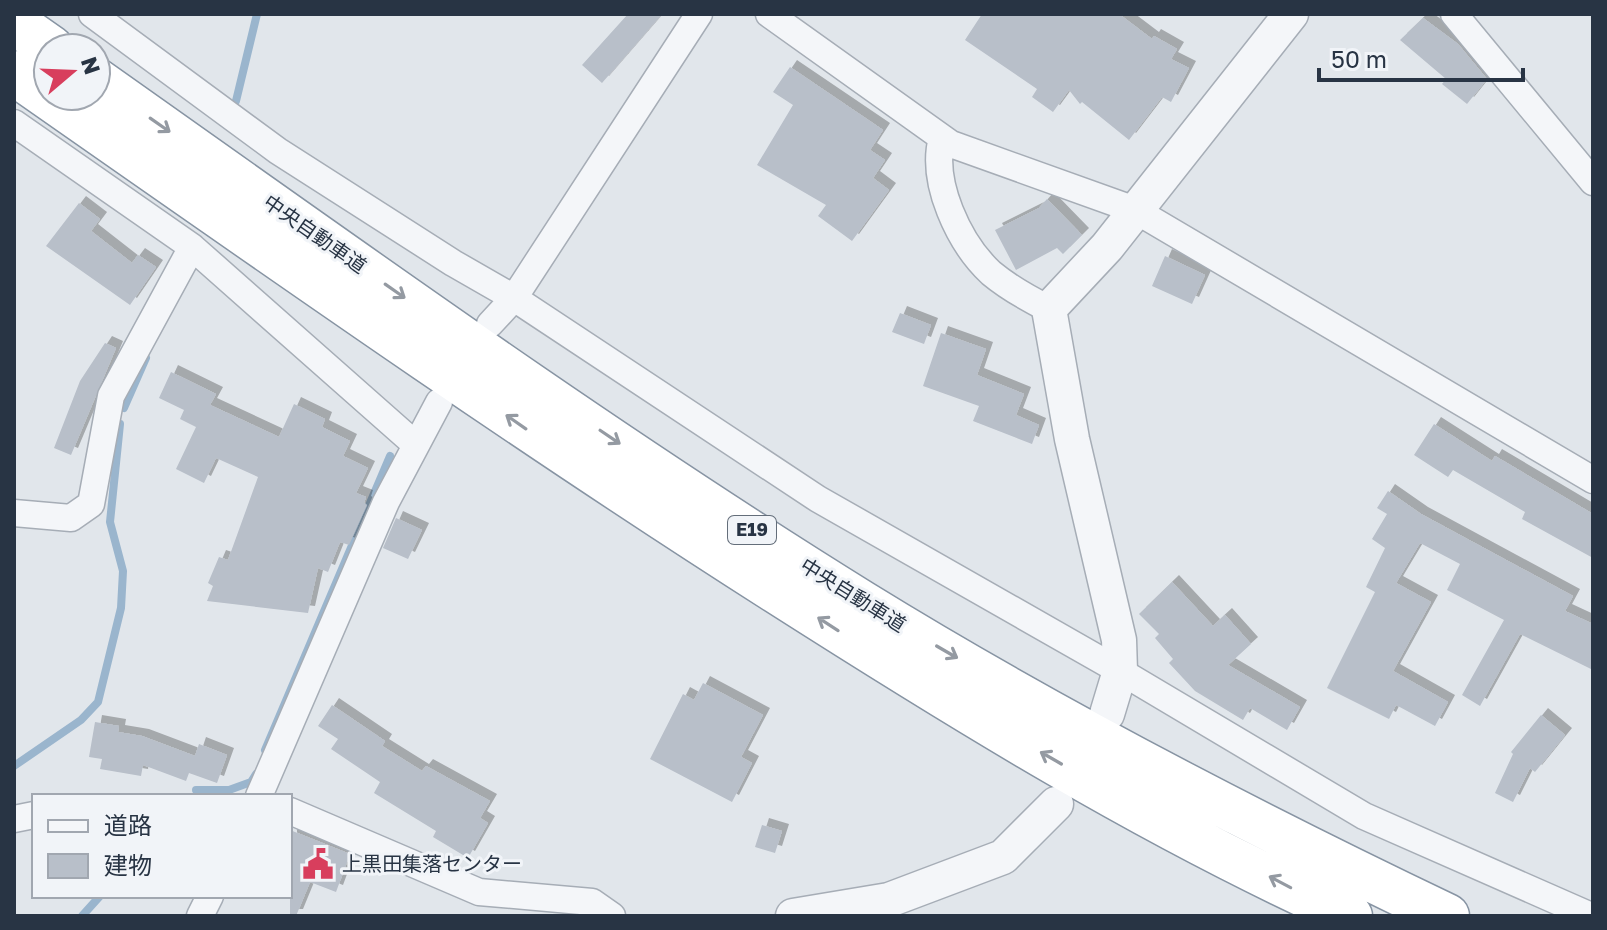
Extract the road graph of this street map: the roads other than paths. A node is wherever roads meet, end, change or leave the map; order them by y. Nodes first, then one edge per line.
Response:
1 (92, 14) edge
2 (699, 14) edge
3 (769, 14) edge
4 (1291, 14) edge
5 (1454, 14) edge
6 (14, 22) edge
7 (32, 35) edge
8 (14, 73) edge
9 (112, 91) edge
10 (14, 123) edge
11 (942, 138) junction
12 (1593, 182) edge
13 (1135, 210) junction
14 (192, 247) junction
15 (514, 298) junction
16 (1049, 309) junction
17 (490, 324) dead end
18 (439, 402) dead end
19 (416, 445) junction
20 (1593, 480) edge
21 (14, 513) edge
22 (1120, 671) junction
23 (1107, 714) dead end
24 (260, 794) edge
25 (1056, 804) dead end
26 (292, 812) edge
27 (209, 898) edge
28 (200, 916) edge
29 (612, 916) edge
30 (793, 916) edge
31 (1350, 916) edge
32 (1447, 916) edge
33 (1591, 916) edge

1 - 15 street
2 - 15 street
3 - 11 street
4 - 13 street
5 - 12 street
6 - 7 highway
31 -> 8 highway, 中央自動車道 / E19
9 -> 32 highway, 中央自動車道 / E19
10 - 14 street
11 - 13 street
11 - 16 street
13 - 16 street
13 - 20 street
14 - 19 street
14 - 21 street
15 - 17 street
15 - 22 street
16 - 22 street
18 - 19 street
19 - 24 street
22 - 23 street
22 - 33 street
25 - 30 street
26 - 29 street
27 - 28 street

